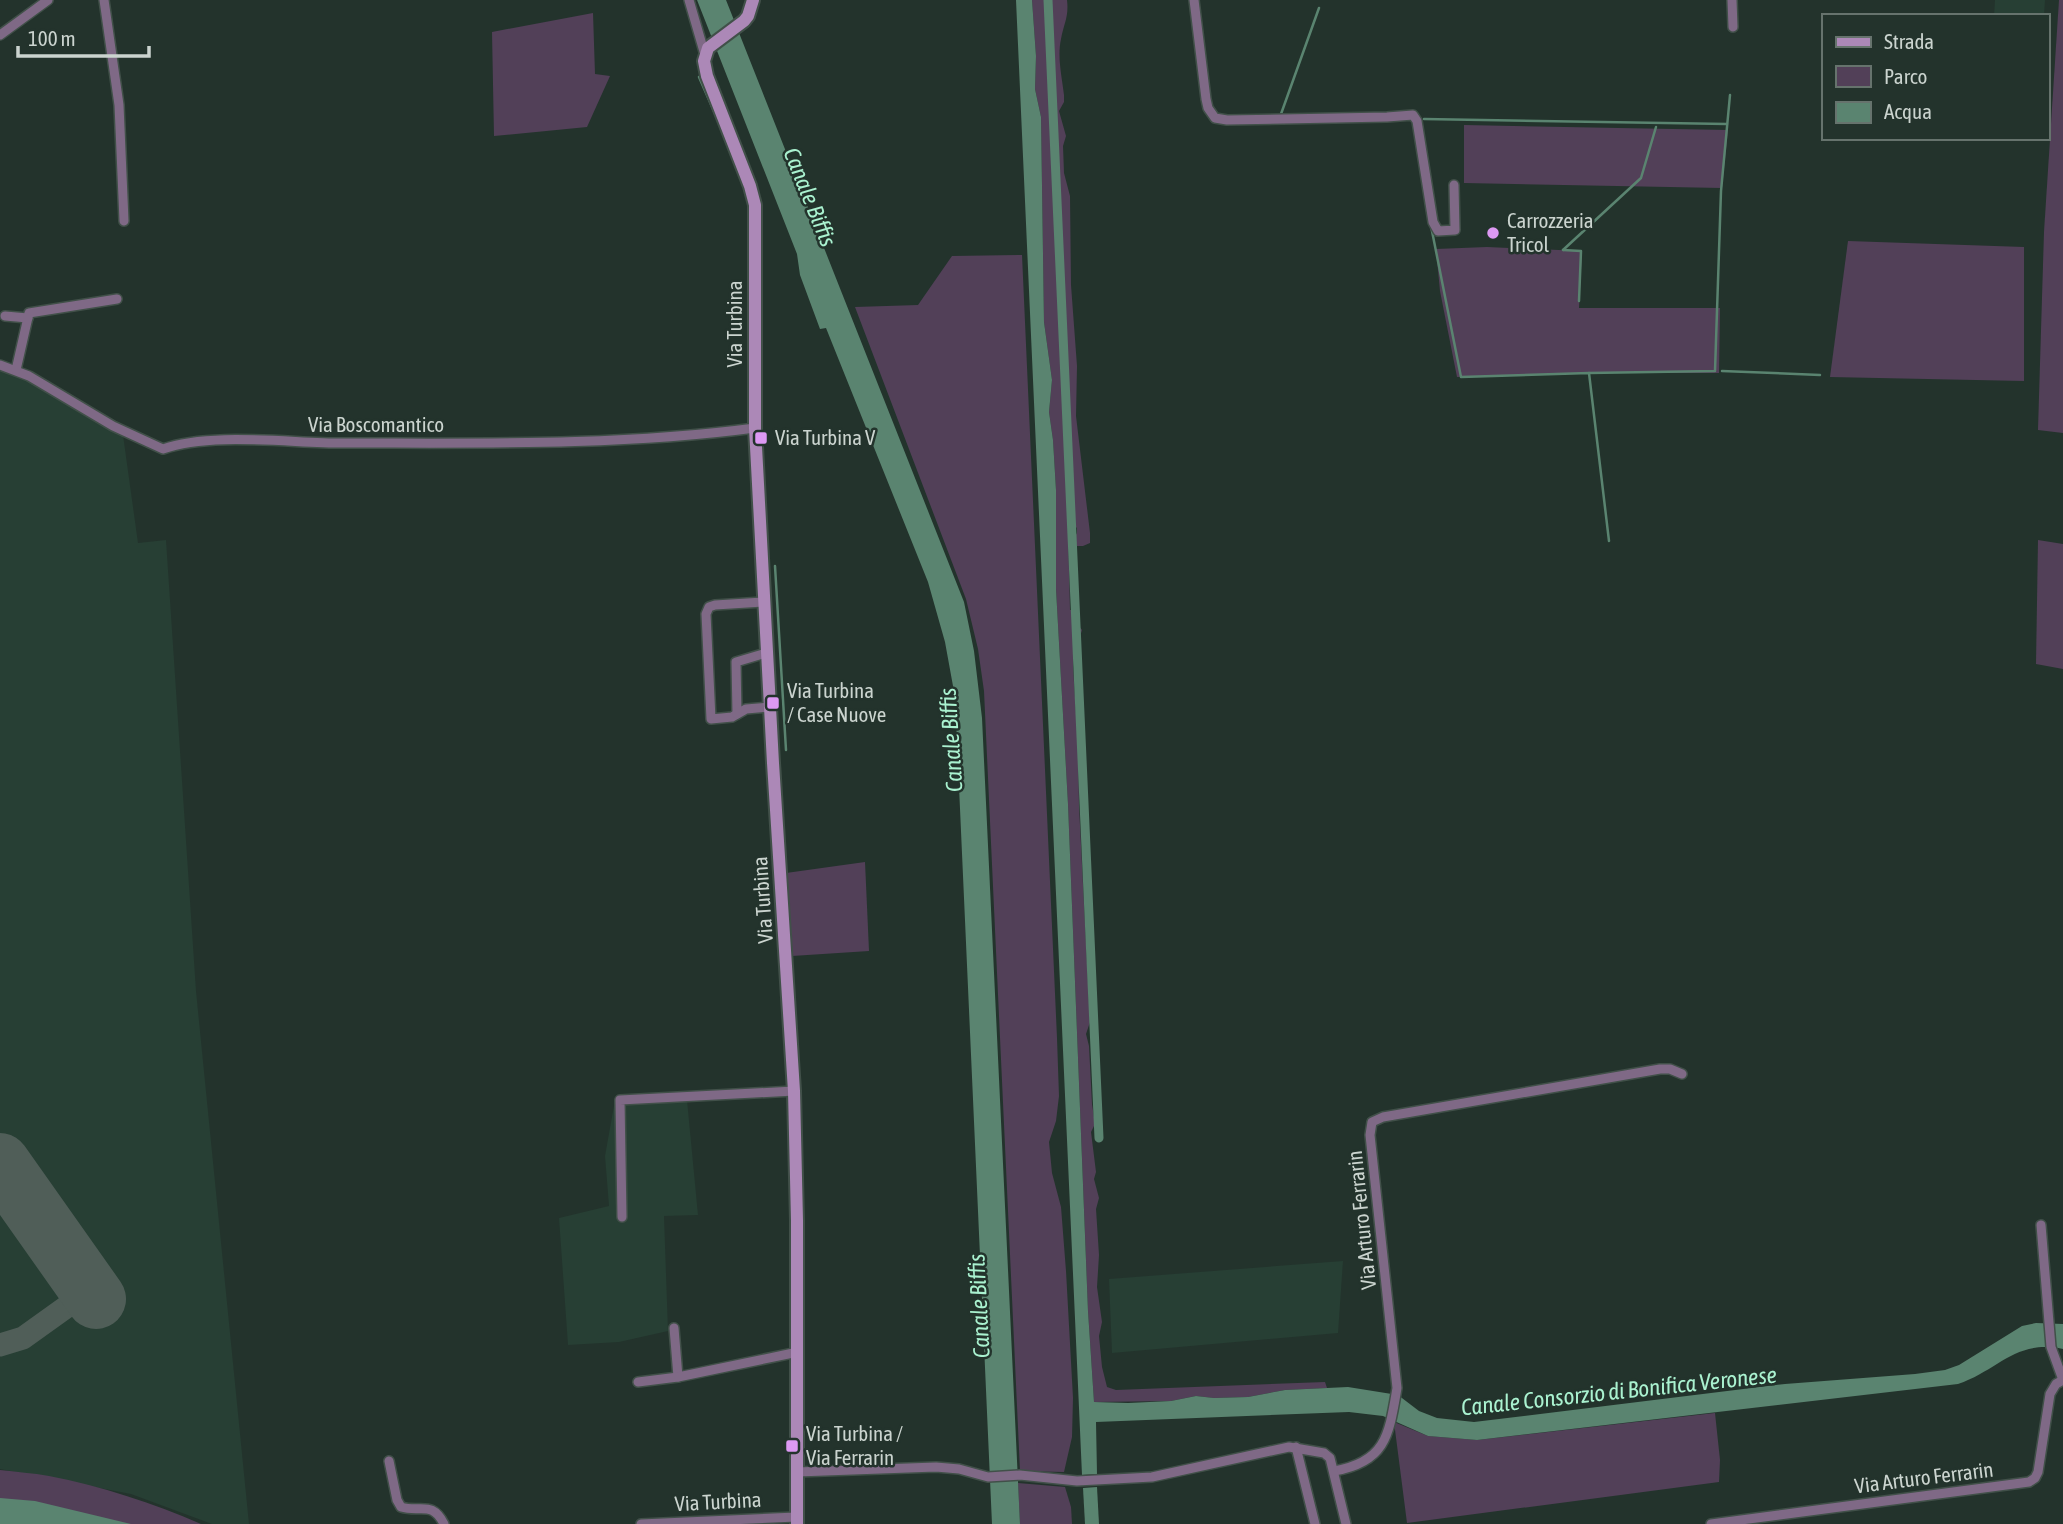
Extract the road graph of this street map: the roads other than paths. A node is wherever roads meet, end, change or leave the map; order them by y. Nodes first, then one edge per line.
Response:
1 (48, 0) edge
2 (104, 0) edge
3 (689, 0) edge
4 (753, 0) edge
5 (1194, 0) edge
6 (1732, 0) edge
7 (1733, 27) dead end
8 (0, 35) edge
9 (706, 51) junction
10 (1454, 185) dead end
11 (124, 221) dead end
12 (117, 299) dead end
13 (5, 316) dead end
14 (28, 318) junction
15 (0, 365) edge
16 (16, 370) junction
17 (755, 428) junction
18 (764, 602) junction
19 (766, 653) junction
20 (770, 707) junction
21 (737, 714) junction
22 (1682, 1074) dead end
23 (794, 1091) junction
24 (622, 1217) dead end
25 (2041, 1224) dead end
26 (674, 1328) dead end
27 (798, 1352) junction
28 (678, 1377) junction
29 (2063, 1380) edge
30 (638, 1382) dead end
31 (1296, 1447) junction
32 (389, 1461) dead end
33 (1334, 1471) junction
34 (797, 1472) junction
35 (796, 1520) edge
36 (444, 1524) edge
37 (641, 1524) edge
38 (1315, 1524) edge
39 (1346, 1524) edge
40 (1711, 1524) edge

1 - 8 street
2 - 11 street
3 - 9 street, Via Turbina
4 - 9 street
5 - 10 street
6 - 7 street
9 - 17 street, Via Turbina
12 - 14 street
13 - 14 street
14 - 16 street
15 - 16 street, Via Boscomantico
16 - 17 street, Via Boscomantico
17 - 18 street, Via Turbina
18 - 19 street, Via Turbina
18 - 21 street
19 - 20 street, Via Turbina
19 - 21 street
20 - 21 street
20 - 23 street, Via Turbina
22 - 33 street, Via Arturo Ferrarin
23 - 24 street
23 - 27 street, Via Turbina
25 - 29 street, Via Arturo Ferrarin
26 - 28 street
27 - 28 street
27 - 34 street, Via Turbina
28 - 30 street
29 - 40 street, Via Arturo Ferrarin
31 - 33 street
31 - 34 street
31 - 38 street
32 - 36 street
33 - 39 street
34 - 35 street, Via Turbina
35 - 37 street, Via Turbina

